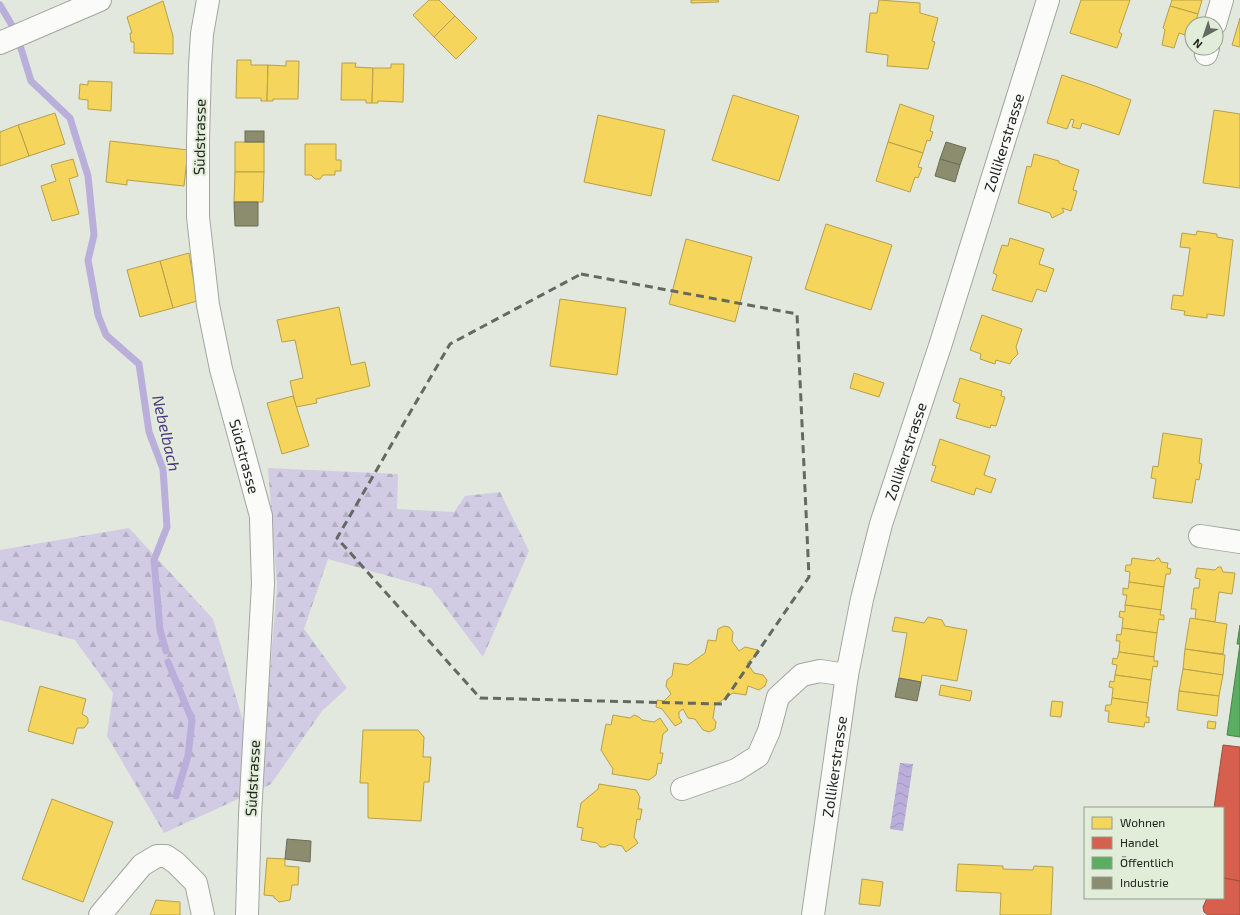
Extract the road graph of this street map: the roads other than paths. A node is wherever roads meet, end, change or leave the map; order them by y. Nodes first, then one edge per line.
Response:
1 (100, 0) edge
2 (208, 0) edge
3 (1048, 0) edge
4 (1222, 0) edge
5 (1217, 16) edge
6 (0, 42) edge
7 (1200, 536) dead end
8 (1240, 542) edge
9 (847, 675) junction
10 (682, 789) dead end
11 (100, 915) edge
12 (203, 915) edge
13 (247, 915) edge
14 (813, 915) edge

1 - 6 street
2 - 13 street, Südstrasse
3 - 9 street, Zollikerstrasse
4 - 5 street
7 - 8 street
9 - 10 street
9 - 14 street, Zollikerstrasse
11 - 12 street

